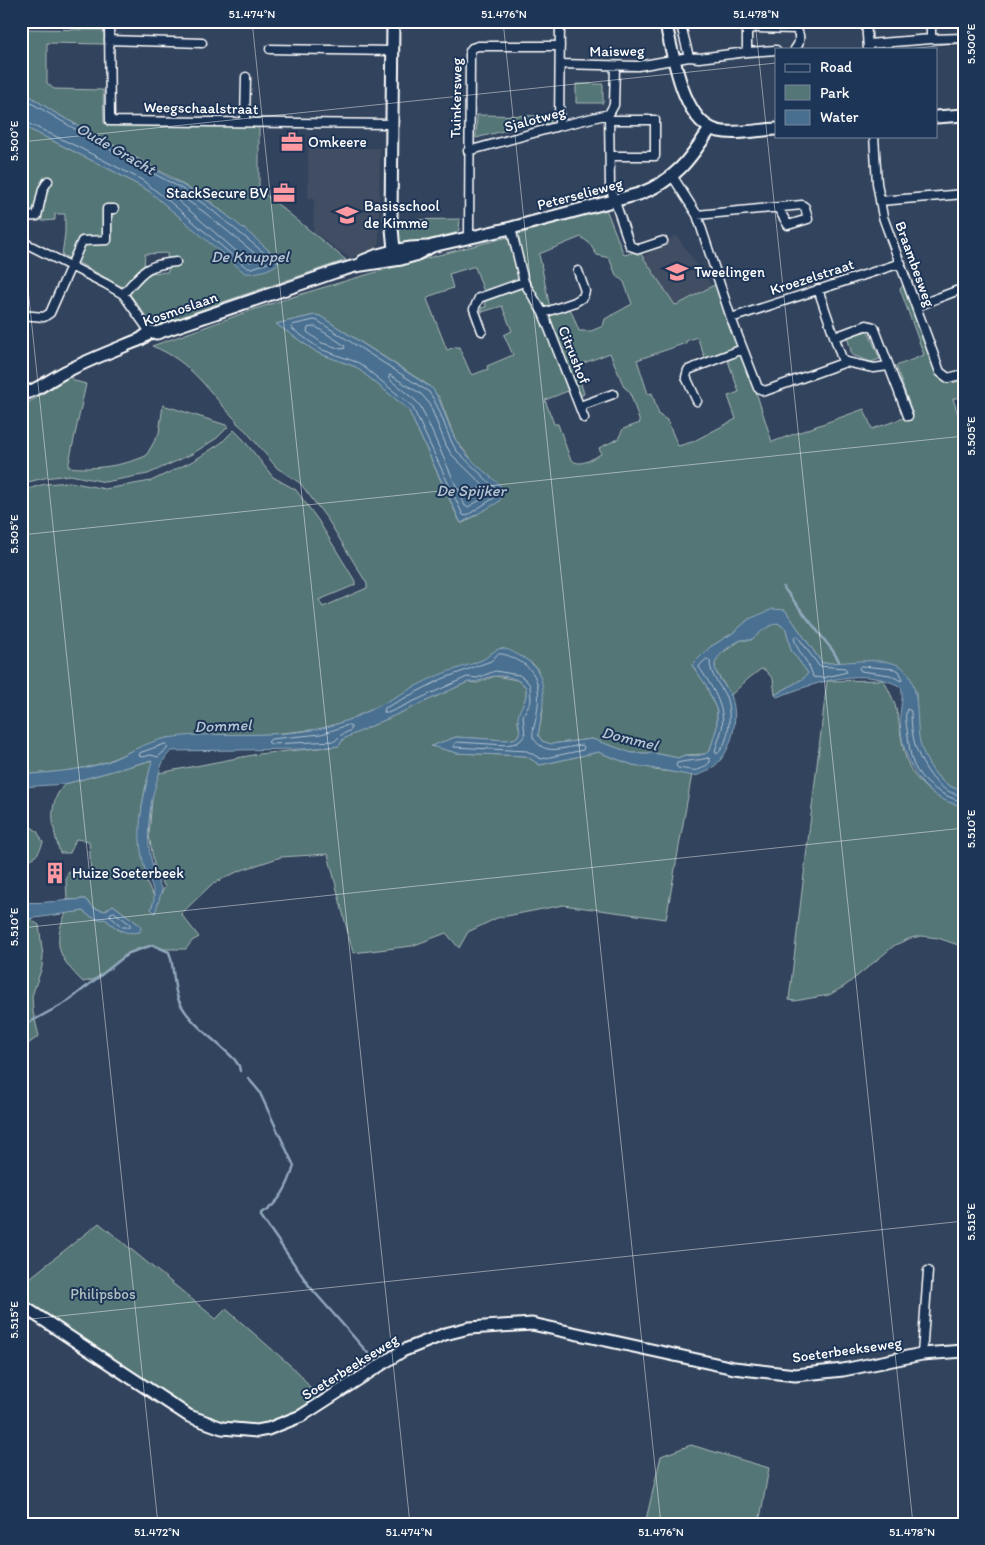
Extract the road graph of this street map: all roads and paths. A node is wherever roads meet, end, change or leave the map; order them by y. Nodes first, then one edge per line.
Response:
1 (109, 21) edge
2 (393, 21) edge
3 (560, 21) edge
4 (665, 21) edge
5 (680, 21) edge
6 (866, 21) edge
7 (931, 21) edge
8 (964, 38) edge
9 (931, 39) junction
10 (109, 40) junction
11 (202, 43) dead end
12 (560, 46) junction
13 (868, 46) edge
14 (796, 48) edge
15 (270, 49) dead end
16 (775, 50) edge
17 (393, 51) junction
18 (748, 52) junction
19 (689, 57) junction
20 (675, 60) junction
21 (560, 64) junction
22 (614, 66) junction
23 (246, 76) dead end
24 (964, 115) edge
25 (610, 117) junction
26 (938, 117) edge
27 (245, 122) junction
28 (391, 124) junction
29 (559, 126) junction
30 (710, 129) junction
31 (775, 129) edge
32 (874, 138) edge
33 (468, 150) junction
34 (610, 156) junction
35 (673, 177) junction
36 (48, 181) dead end
37 (963, 196) edge
38 (614, 200) junction
39 (880, 201) junction
40 (778, 208) dead end
41 (114, 209) dead end
42 (697, 214) junction
43 (21, 217) edge
44 (511, 228) junction
45 (469, 237) junction
46 (21, 241) edge
47 (663, 241) dead end
48 (394, 255) junction
49 (176, 262) dead end
50 (901, 263) junction
51 (71, 267) junction
52 (578, 270) dead end
53 (524, 282) junction
54 (964, 288) edge
55 (818, 289) junction
56 (123, 294) junction
57 (917, 306) junction
58 (543, 313) junction
59 (21, 315) edge
60 (731, 318) junction
61 (482, 331) dead end
62 (150, 332) junction
63 (835, 337) junction
64 (743, 350) junction
65 (846, 362) junction
66 (888, 366) junction
67 (964, 374) edge
68 (613, 394) dead end
69 (21, 395) edge
70 (697, 401) dead end
71 (580, 406) junction
72 (908, 416) dead end
73 (584, 418) dead end
74 (928, 1271) dead end
75 (21, 1305) edge
76 (964, 1351) edge
77 (922, 1354) junction

1 - 10 street, Weegschaalstraat
2 - 17 street
3 - 12 street
4 - 20 street
5 - 19 street
6 - 13 street
7 - 9 street
8 - 9 street
9 - 13 street
10 - 11 street
10 - 27 street, Weegschaalstraat
12 - 21 street
12 - 33 street, Tuinkersweg
14 - 18 street
15 - 17 street
16 - 18 street, Maisweg
17 - 28 street
18 - 19 street, Maisweg
19 - 20 street, Maisweg
20 - 22 street, Maisweg
20 - 30 street
21 - 22 street, Maisweg
21 - 29 street
22 - 25 street
23 - 27 street
24 - 26 street
25 - 29 street, Sjalotweg
25 - 34 street
25 - 34 street, Sjalotweg
27 - 28 street, Weegschaalstraat
28 - 48 street
29 - 33 street, Sjalotweg
30 - 31 street
30 - 35 street, Peterselieweg
32 - 39 street, Braambesweg
33 - 45 street, Tuinkersweg
34 - 38 street
35 - 38 street, Peterselieweg
35 - 42 street
36 - 43 street
37 - 39 street
38 - 44 street, Peterselieweg
38 - 47 street
39 - 50 street, Braambesweg
40 - 42 street
41 - 51 street
42 - 60 street
44 - 45 street, Peterselieweg
44 - 53 street, Citrushof
45 - 48 street, Peterselieweg
46 - 51 street
48 - 62 street, Kosmoslaan
49 - 56 street
50 - 55 street, Kroezelstraat
50 - 57 street, Braambesweg
51 - 56 street
51 - 59 street
52 - 58 street, Citrushof
53 - 58 street, Citrushof
53 - 61 street
54 - 57 street
55 - 60 street, Kroezelstraat
55 - 63 street
56 - 62 street
57 - 67 street, Braambesweg
58 - 71 street, Citrushof
60 - 64 street
62 - 69 street, Kosmoslaan
63 - 65 street
63 - 66 street
64 - 65 street
64 - 70 street
65 - 66 street
66 - 72 street
68 - 71 street, Citrushof
71 - 73 street, Citrushof
74 - 77 street
75 - 77 street, Soeterbeekseweg
76 - 77 street, Soeterbeekseweg

